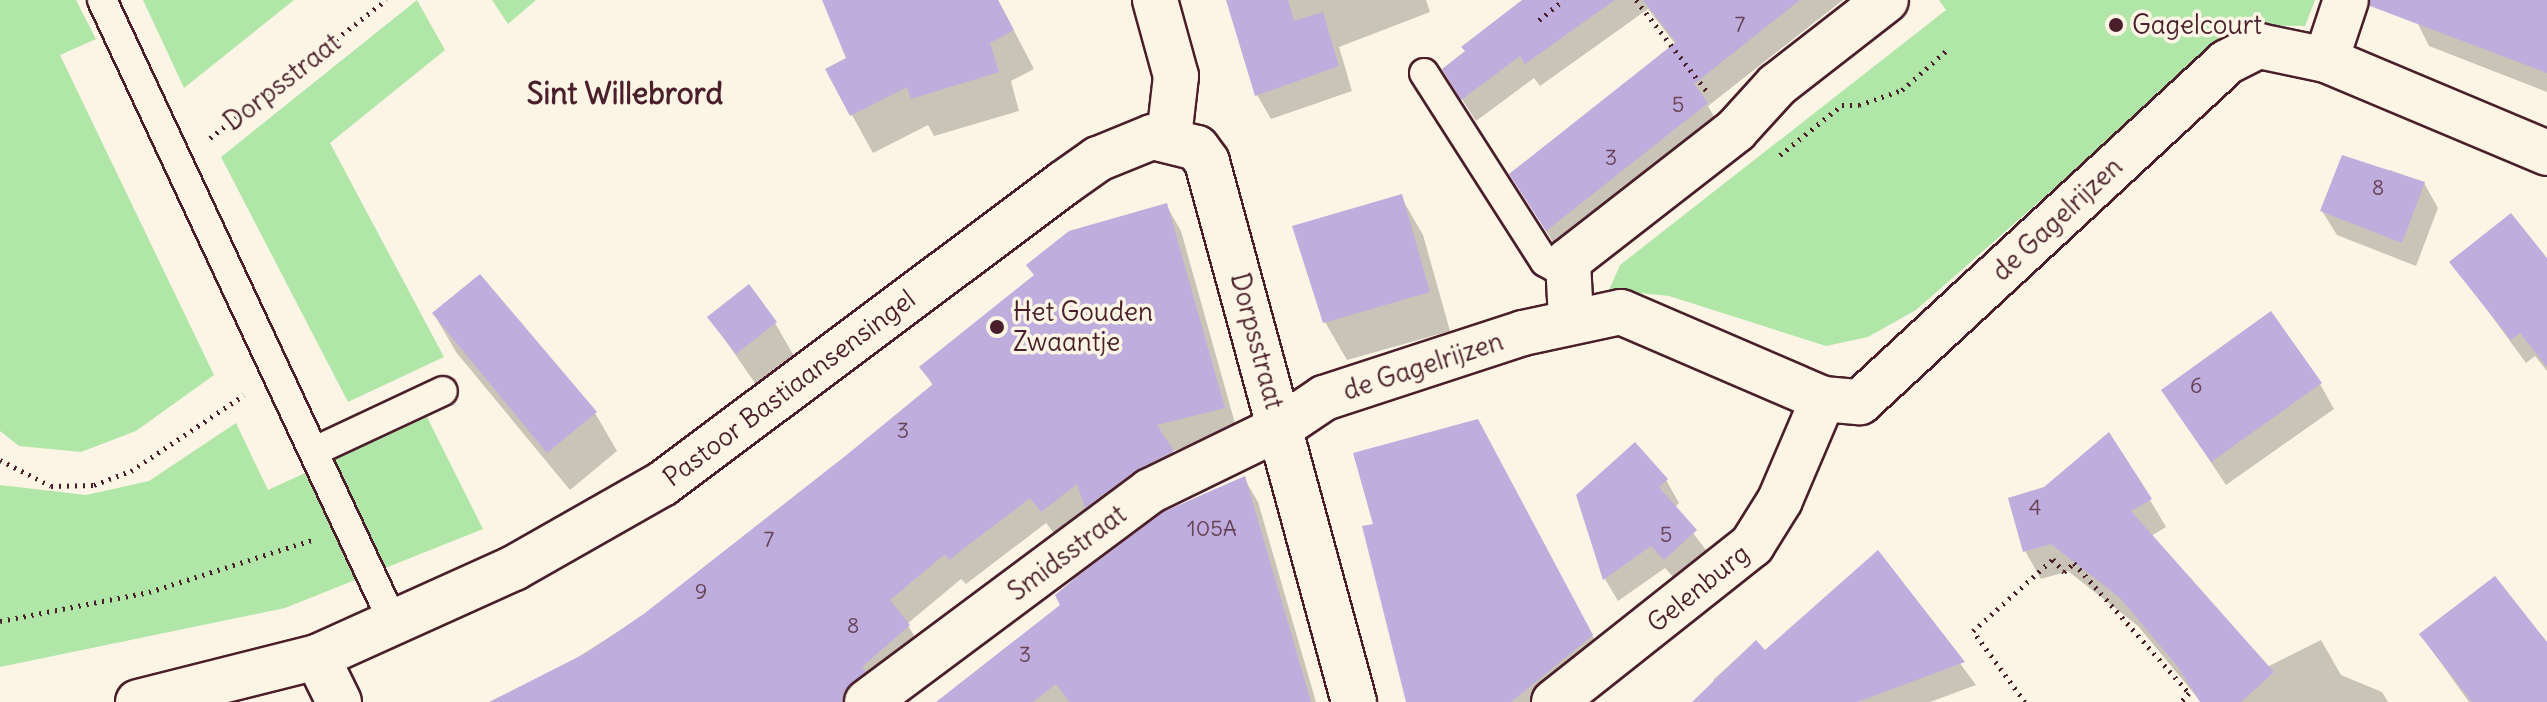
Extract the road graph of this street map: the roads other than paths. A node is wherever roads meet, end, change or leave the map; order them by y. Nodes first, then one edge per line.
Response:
1 (102, 0) edge
2 (1155, 0) edge
3 (1886, 0) edge
4 (2346, 0) edge
5 (2326, 60) junction
6 (1424, 73) dead end
7 (1169, 137) junction
8 (2547, 153) edge
9 (1567, 274) junction
10 (1571, 319) junction
11 (443, 391) dead end
12 (1823, 399) junction
13 (1281, 427) junction
14 (315, 451) junction
15 (395, 626) junction
16 (317, 657) junction
17 (138, 702) edge
18 (339, 702) edge
19 (867, 702) edge
20 (1354, 702) edge
21 (1554, 702) edge

1 - 14 lane
2 - 7 street
3 - 9 street
4 - 5 street
5 - 8 street, de Gagelrijzen
5 - 12 street, de Gagelrijzen
6 - 9 lane
7 - 13 street, Dorpsstraat
7 - 15 street, Pastoor Bastiaansensingel
9 - 10 street
10 - 12 street, de Gagelrijzen
10 - 13 street, de Gagelrijzen
11 - 14 lane
12 - 21 street, Gelenburg
13 - 19 street, Smidsstraat
13 - 20 street, Dorpsstraat
14 - 15 lane
15 - 16 street, Pastoor Bastiaansensingel
16 - 17 street, Pastoor Bastiaansensingel
16 - 18 street

